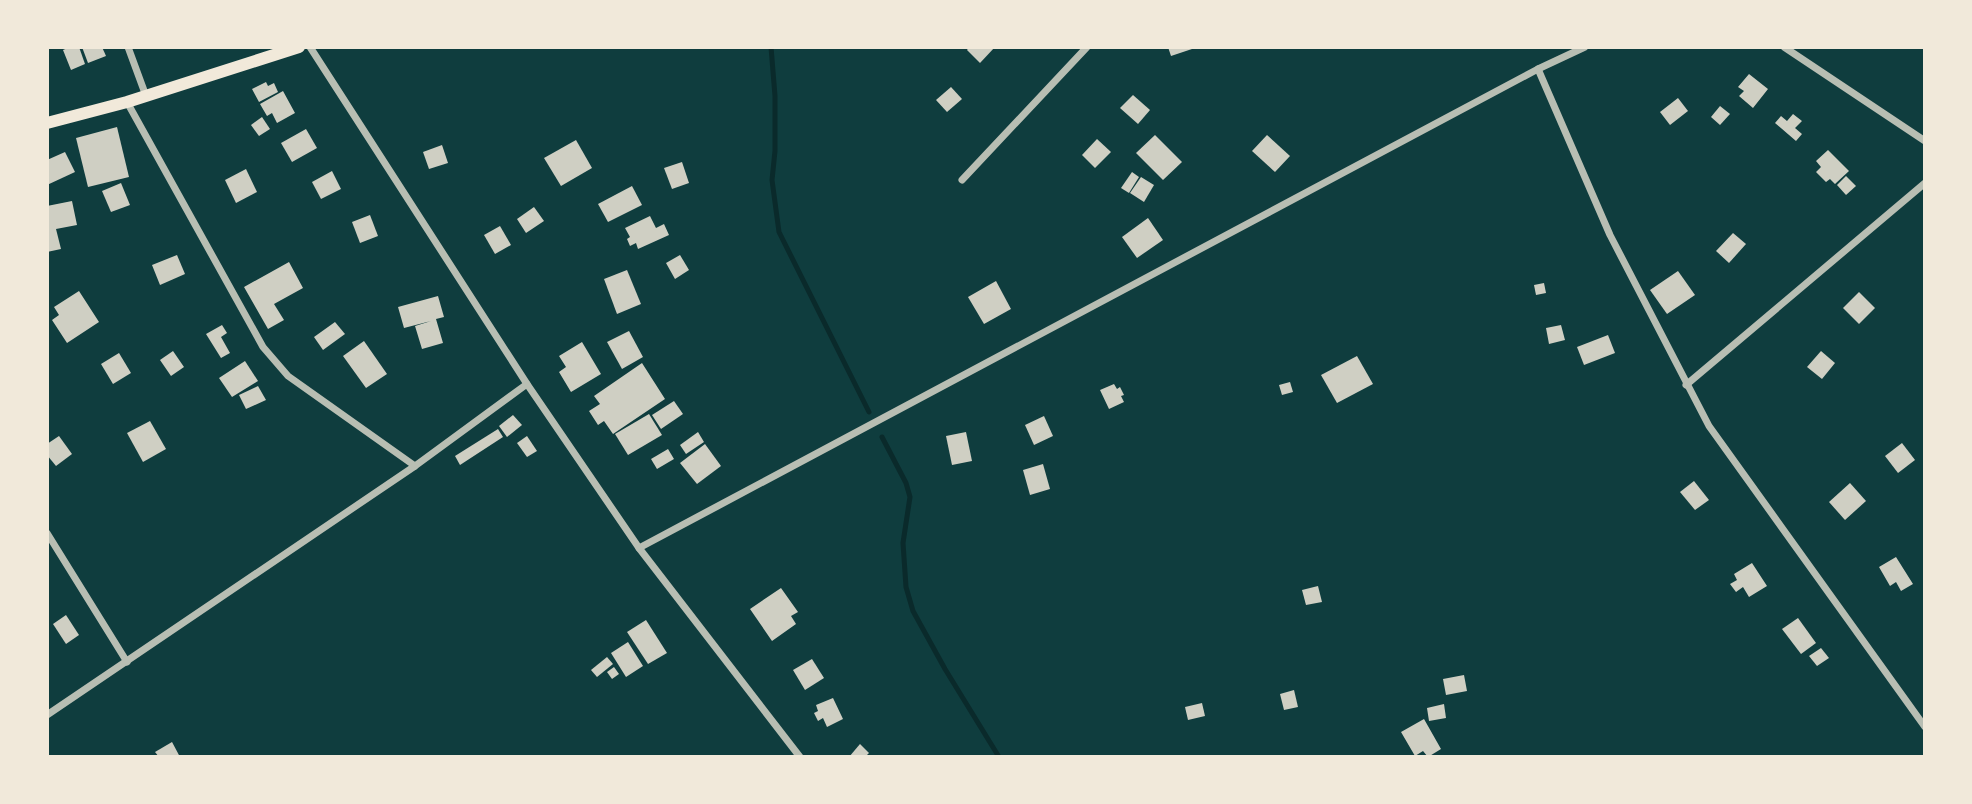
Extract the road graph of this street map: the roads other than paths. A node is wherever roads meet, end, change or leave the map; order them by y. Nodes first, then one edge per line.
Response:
1 (128, 47) edge
2 (299, 47) edge
3 (310, 47) edge
4 (1087, 47) edge
5 (1585, 47) edge
6 (1784, 47) edge
7 (1538, 69) junction
8 (146, 96) junction
9 (127, 102) junction
10 (47, 123) edge
11 (1925, 141) edge
12 (962, 180) dead end
13 (1925, 183) edge
14 (527, 384) junction
15 (1686, 385) junction
16 (415, 466) junction
17 (47, 533) edge
18 (639, 548) junction
19 (127, 662) junction
20 (47, 715) edge
21 (1925, 727) edge
22 (800, 757) edge

1 - 8 street
2 - 8 main road
3 - 14 street
4 - 12 street
5 - 7 street
6 - 11 street
7 - 15 street
7 - 18 street
8 - 9 main road
9 - 10 main road
9 - 16 street
13 - 15 street
14 - 16 street
14 - 18 street
15 - 21 street
16 - 19 street
17 - 19 street
18 - 22 street
19 - 20 street

